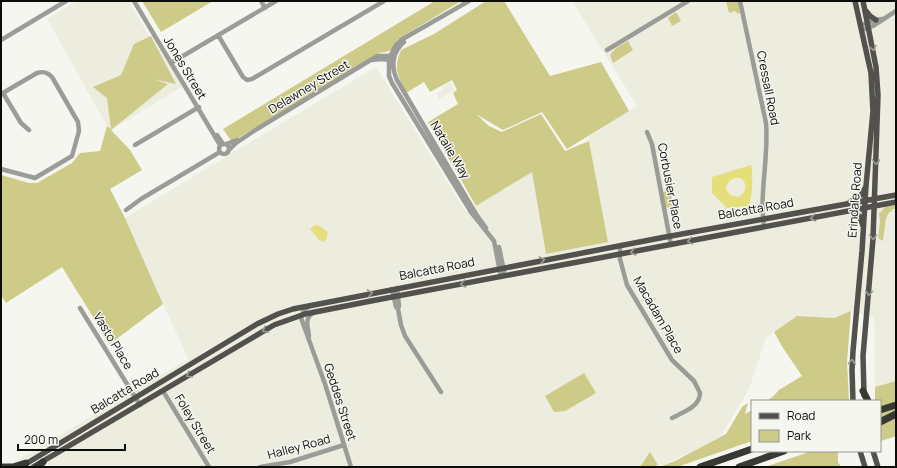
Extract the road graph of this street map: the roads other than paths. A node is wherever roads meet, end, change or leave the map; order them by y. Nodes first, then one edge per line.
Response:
1 (66, 1) edge
2 (134, 1) edge
3 (138, 1) edge
4 (261, 1) edge
5 (276, 1) edge
6 (384, 1) edge
7 (469, 1) edge
8 (688, 1) edge
9 (740, 1) edge
10 (855, 1) edge
11 (863, 1) edge
12 (265, 8) junction
13 (865, 10) junction
14 (896, 11) edge
15 (883, 19) junction
16 (876, 20) junction
17 (868, 26) junction
18 (861, 27) junction
19 (218, 35) junction
20 (1, 40) edge
21 (607, 50) dead end
22 (391, 58) junction
23 (172, 63) junction
24 (2, 93) edge
25 (198, 107) junction
26 (257, 129) junction
27 (30, 130) dead end
28 (647, 132) dead end
29 (135, 145) dead end
30 (223, 145) junction
31 (228, 151) junction
32 (220, 152) junction
33 (1, 169) edge
34 (866, 186) junction
35 (896, 195) edge
36 (875, 198) junction
37 (865, 200) junction
38 (896, 202) edge
39 (848, 203) junction
40 (874, 206) junction
41 (865, 208) junction
42 (126, 210) dead end
43 (852, 210) junction
44 (763, 218) junction
45 (764, 227) junction
46 (864, 228) junction
47 (669, 236) junction
48 (671, 245) junction
49 (620, 246) junction
50 (620, 254) junction
51 (501, 268) junction
52 (503, 277) junction
53 (394, 288) junction
54 (396, 297) junction
55 (317, 303) junction
56 (80, 308) dead end
57 (283, 312) junction
58 (302, 316) junction
59 (163, 391) junction
60 (863, 391) junction
61 (441, 392) dead end
62 (135, 397) junction
63 (853, 400) edge
64 (864, 400) edge
65 (868, 400) edge
66 (896, 404) edge
67 (140, 405) junction
68 (881, 410) edge
69 (896, 413) edge
70 (881, 417) edge
71 (672, 418) dead end
72 (881, 421) edge
73 (344, 445) junction
74 (751, 449) edge
75 (781, 452) edge
76 (860, 452) edge
77 (873, 452) edge
78 (40, 464) edge
79 (2, 466) edge
80 (27, 466) edge
81 (209, 467) edge
82 (260, 467) edge
83 (351, 467) edge
84 (700, 467) edge
85 (739, 467) edge
86 (865, 467) edge
87 (878, 467) edge

1 - 20 street
2 - 23 street, Jones Street
3 - 23 street, Jones Street
4 - 12 street
5 - 12 street
6 - 19 street
7 - 22 street
8 - 21 street
9 - 44 street, Cressall Road
10 - 18 main road, Erindale Road
11 - 13 main road, Erindale Road
12 - 19 street
13 - 16 main road
13 - 17 main road, Erindale Road
14 - 15 street
15 - 16 street
15 - 17 street
16 - 17 street
17 - 18 street
17 -> 36 main road, Erindale Road
18 - 34 main road, Erindale Road
19 - 23 street
22 - 26 street, Delawney Street
22 - 51 street, Natalie Way
23 - 25 street, Jones Street
24 - 27 street
24 - 33 street
25 - 29 street
25 - 30 street, Jones Street
26 - 30 street, Delawney Street
26 - 31 street, Delawney Street
28 - 47 street, Corbusier Place
30 - 31 street, Jones Street
30 - 32 street
31 - 32 street
32 - 42 street
34 - 37 main road, Erindale Road
34 - 39 main road
35 - 36 main road, Balcatta Road
36 - 37 main road, Balcatta Road
36 - 40 main road, Erindale Road
37 - 39 main road, Balcatta Road
37 - 41 main road, Erindale Road
38 - 40 main road, Balcatta Road
39 - 44 main road, Balcatta Road
40 - 41 main road, Balcatta Road
40 -> 60 main road, Erindale Road
41 - 43 main road, Balcatta Road
41 - 46 main road, Erindale Road
43 -> 45 main road, Balcatta Road
43 - 46 main road
44 - 45 street, Cressall Road
44 - 47 main road, Balcatta Road
45 -> 48 main road, Balcatta Road
63 -> 46 main road, Erindale Road
47 - 48 street, Corbusier Place
47 - 49 main road, Balcatta Road
48 -> 50 main road, Balcatta Road
49 - 50 street, Macadam Place
51 -> 49 main road, Balcatta Road
50 - 52 main road, Balcatta Road
50 - 71 street, Macadam Place
51 - 52 street, Natalie Way
51 - 53 main road, Balcatta Road
52 -> 54 main road, Balcatta Road
53 - 54 street
55 -> 53 main road, Balcatta Road
54 - 58 main road, Balcatta Road
54 - 61 street
55 - 57 main road, Balcatta Road
55 - 58 street
56 - 62 street, Vasto Place
57 - 58 street
57 - 62 main road, Balcatta Road
58 -> 59 main road, Balcatta Road
58 - 73 street, Geddes Street
59 - 67 main road, Balcatta Road
59 - 81 street, Foley Street
60 - 64 main road, Erindale Road
60 - 65 highway
62 - 67 street, Vasto Place
62 - 80 main road, Balcatta Road
66 - 68 highway
67 - 78 main road, Balcatta Road
69 - 70 highway
69 - 72 highway
73 - 82 street, Halley Road
73 - 83 street, Geddes Street
74 - 84 highway
75 - 85 highway
76 - 86 main road
77 - 87 main road
78 - 80 main road, Balcatta Road
79 - 80 highway

